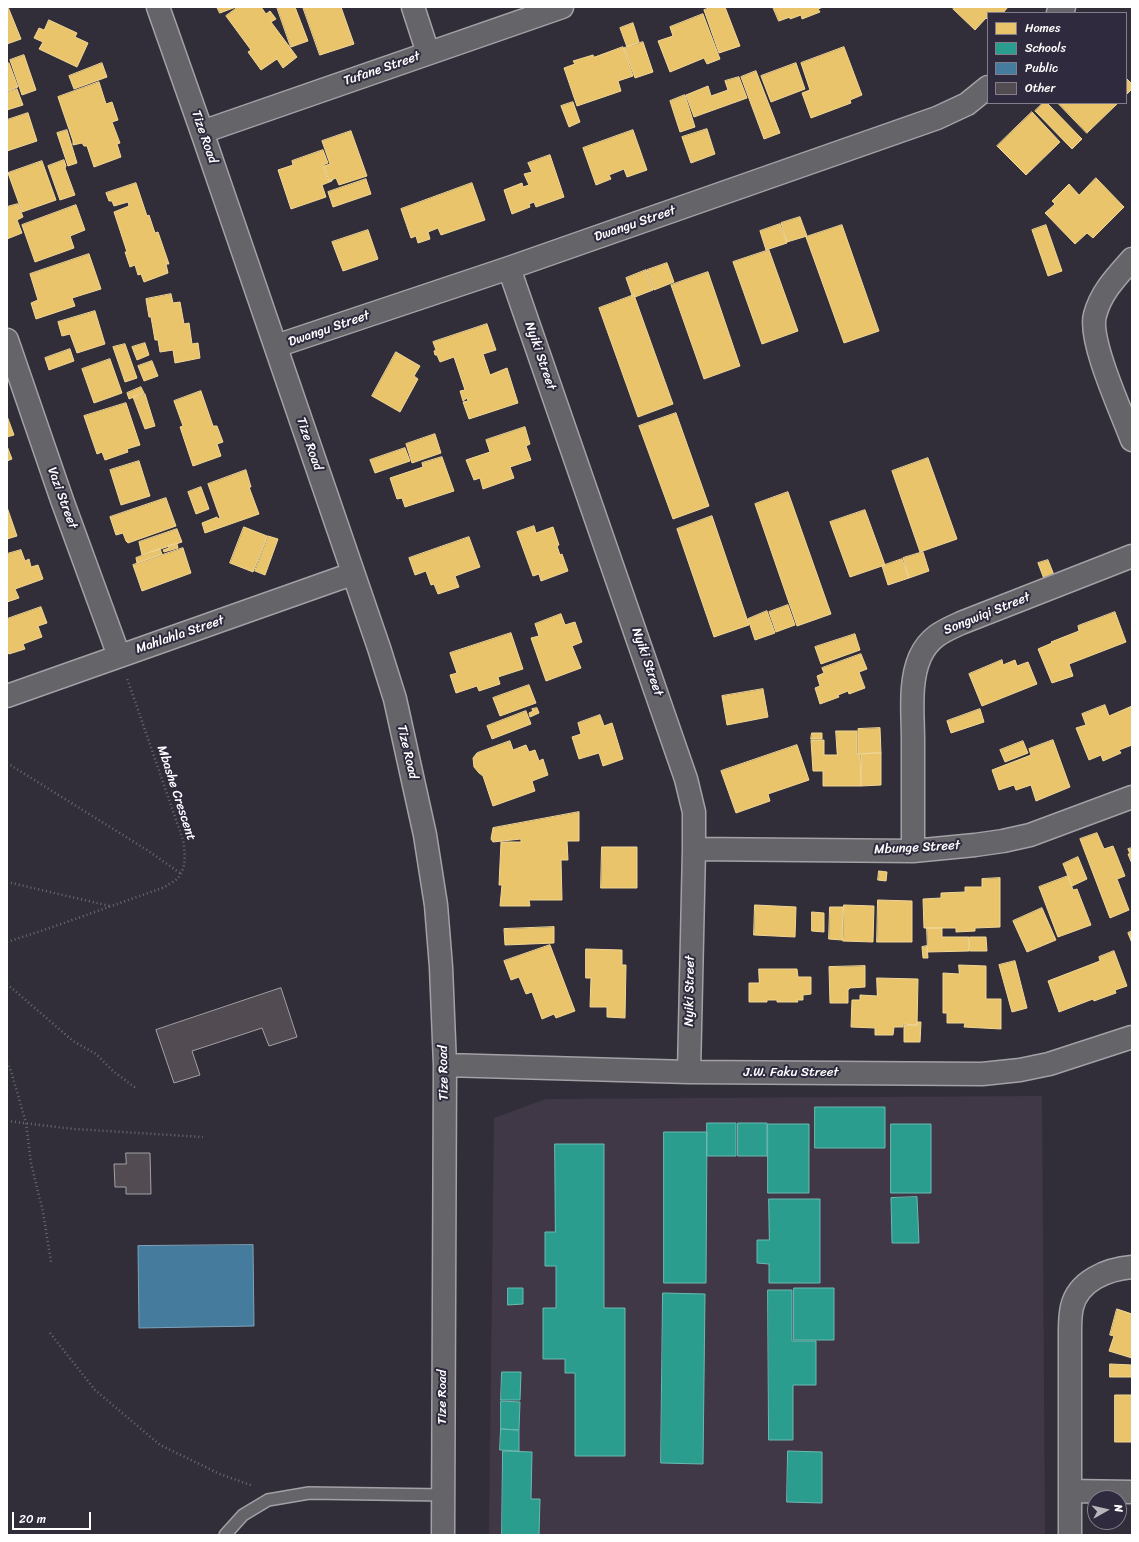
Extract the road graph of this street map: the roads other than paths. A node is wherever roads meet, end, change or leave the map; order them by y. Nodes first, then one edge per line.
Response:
1 (158, 7) edge
2 (413, 7) edge
3 (562, 7) edge
4 (428, 53) junction
5 (987, 88) edge
6 (202, 132) junction
7 (1132, 259) edge
8 (509, 268) junction
9 (7, 340) edge
10 (276, 346) junction
11 (1132, 440) edge
12 (1132, 556) edge
13 (352, 574) junction
14 (119, 656) junction
15 (7, 696) edge
16 (1132, 797) edge
17 (694, 849) junction
18 (913, 851) junction
19 (1132, 1036) edge
20 (445, 1065) junction
21 (689, 1072) junction
22 (1132, 1267) edge
23 (1070, 1491) junction
24 (1132, 1492) edge
25 (442, 1495) junction
26 (225, 1535) edge
27 (443, 1535) edge
28 (1070, 1535) edge

1 - 6 street, Tize Road
2 - 4 street
3 - 4 street, Tufane Street
4 - 6 street, Tufane Street
5 - 8 street, Dwangu Street
6 - 10 street, Tize Road
7 - 11 street
8 - 10 street, Dwangu Street
8 - 17 street, Nyiki Street
9 - 14 street, Vazi Street
10 - 13 street, Tize Road
12 - 18 street, Songwiqi Street
13 - 14 street, Mahlahla Street
13 - 20 street, Tize Road
14 - 15 street, Mahlahla Street
16 - 18 street, Mbunge Street
17 - 18 street, Mbunge Street
17 - 21 street, Nyiki Street
19 - 21 street, J.W. Faku Street
20 - 21 street, J.W. Faku Street
20 - 25 street, Tize Road
22 - 23 street
23 - 24 street
23 - 28 street
25 - 26 lane
25 - 27 street, Tize Road

